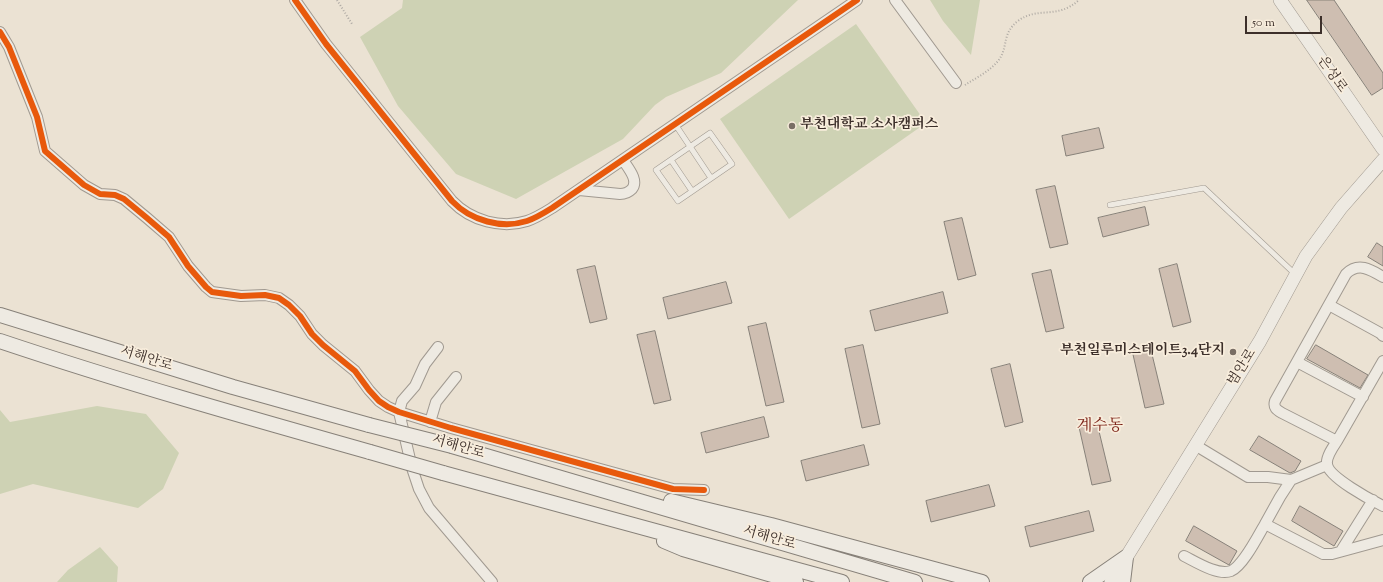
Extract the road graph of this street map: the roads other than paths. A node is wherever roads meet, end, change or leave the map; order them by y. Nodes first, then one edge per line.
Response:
1 (295, 0) edge
2 (856, 0) edge
3 (895, 0) edge
4 (1280, 0) edge
5 (0, 32) edge
6 (956, 83) road end
7 (675, 124) junction
8 (690, 146) junction
9 (1383, 149) edge
10 (623, 160) junction
11 (671, 160) junction
12 (1383, 160) edge
13 (711, 178) junction
14 (579, 190) junction
15 (692, 191) junction
16 (1110, 205) dead end
17 (1296, 274) junction
18 (1383, 277) edge
19 (1329, 305) junction
20 (0, 315) edge
21 (1383, 336) edge
22 (0, 341) edge
23 (438, 347) dead end
24 (1383, 361) edge
25 (1297, 362) junction
26 (456, 378) dead end
27 (1363, 397) junction
28 (399, 412) junction
29 (430, 422) junction
30 (1337, 441) junction
31 (1195, 445) junction
32 (1327, 465) junction
33 (1291, 480) junction
34 (590, 487) junction
35 (704, 490) dead end
36 (1373, 500) junction
37 (1383, 506) edge
38 (583, 511) junction
39 (1265, 524) junction
40 (1383, 540) edge
41 (1341, 552) junction
42 (1184, 556) dead end
43 (1126, 557) junction
44 (492, 582) edge
45 (796, 582) edge
46 (842, 582) edge
47 (915, 582) edge
48 (982, 582) edge
49 (1090, 582) edge
50 (1110, 582) edge
51 (1123, 582) edge

1 - 14 street
2 - 7 street
3 - 6 street
4 - 9 street, 은성로
5 - 28 street
7 - 8 lane
7 - 10 street
8 - 11 lane
8 - 13 lane
8 - 13 lane
10 - 14 street
10 - 14 street
11 - 15 lane
11 - 15 lane
12 - 17 street, 범안로
13 - 15 lane
16 - 17 lane
17 - 31 street, 범안로
18 - 19 street
19 - 21 street
19 - 25 street
20 - 34 main road, 서해안로, bridge
22 - 38 main road, 서해안로, bridge
23 - 28 street
24 - 27 street
25 - 27 street
25 - 30 street
26 - 29 street
27 - 30 street
28 - 29 street
28 - 44 street
29 - 35 street
30 - 32 street
31 - 33 street
31 - 43 street, 범안로
32 - 33 street
32 - 36 street
33 - 39 street
34 - 47 main road, 서해안로
34 - 48 main road
36 - 37 street
36 - 41 street
38 - 45 main road
38 - 46 main road, 서해안로
39 - 41 street
39 - 42 street
40 - 41 street
43 - 49 main road
43 - 50 street, 범안로
43 - 51 main road

